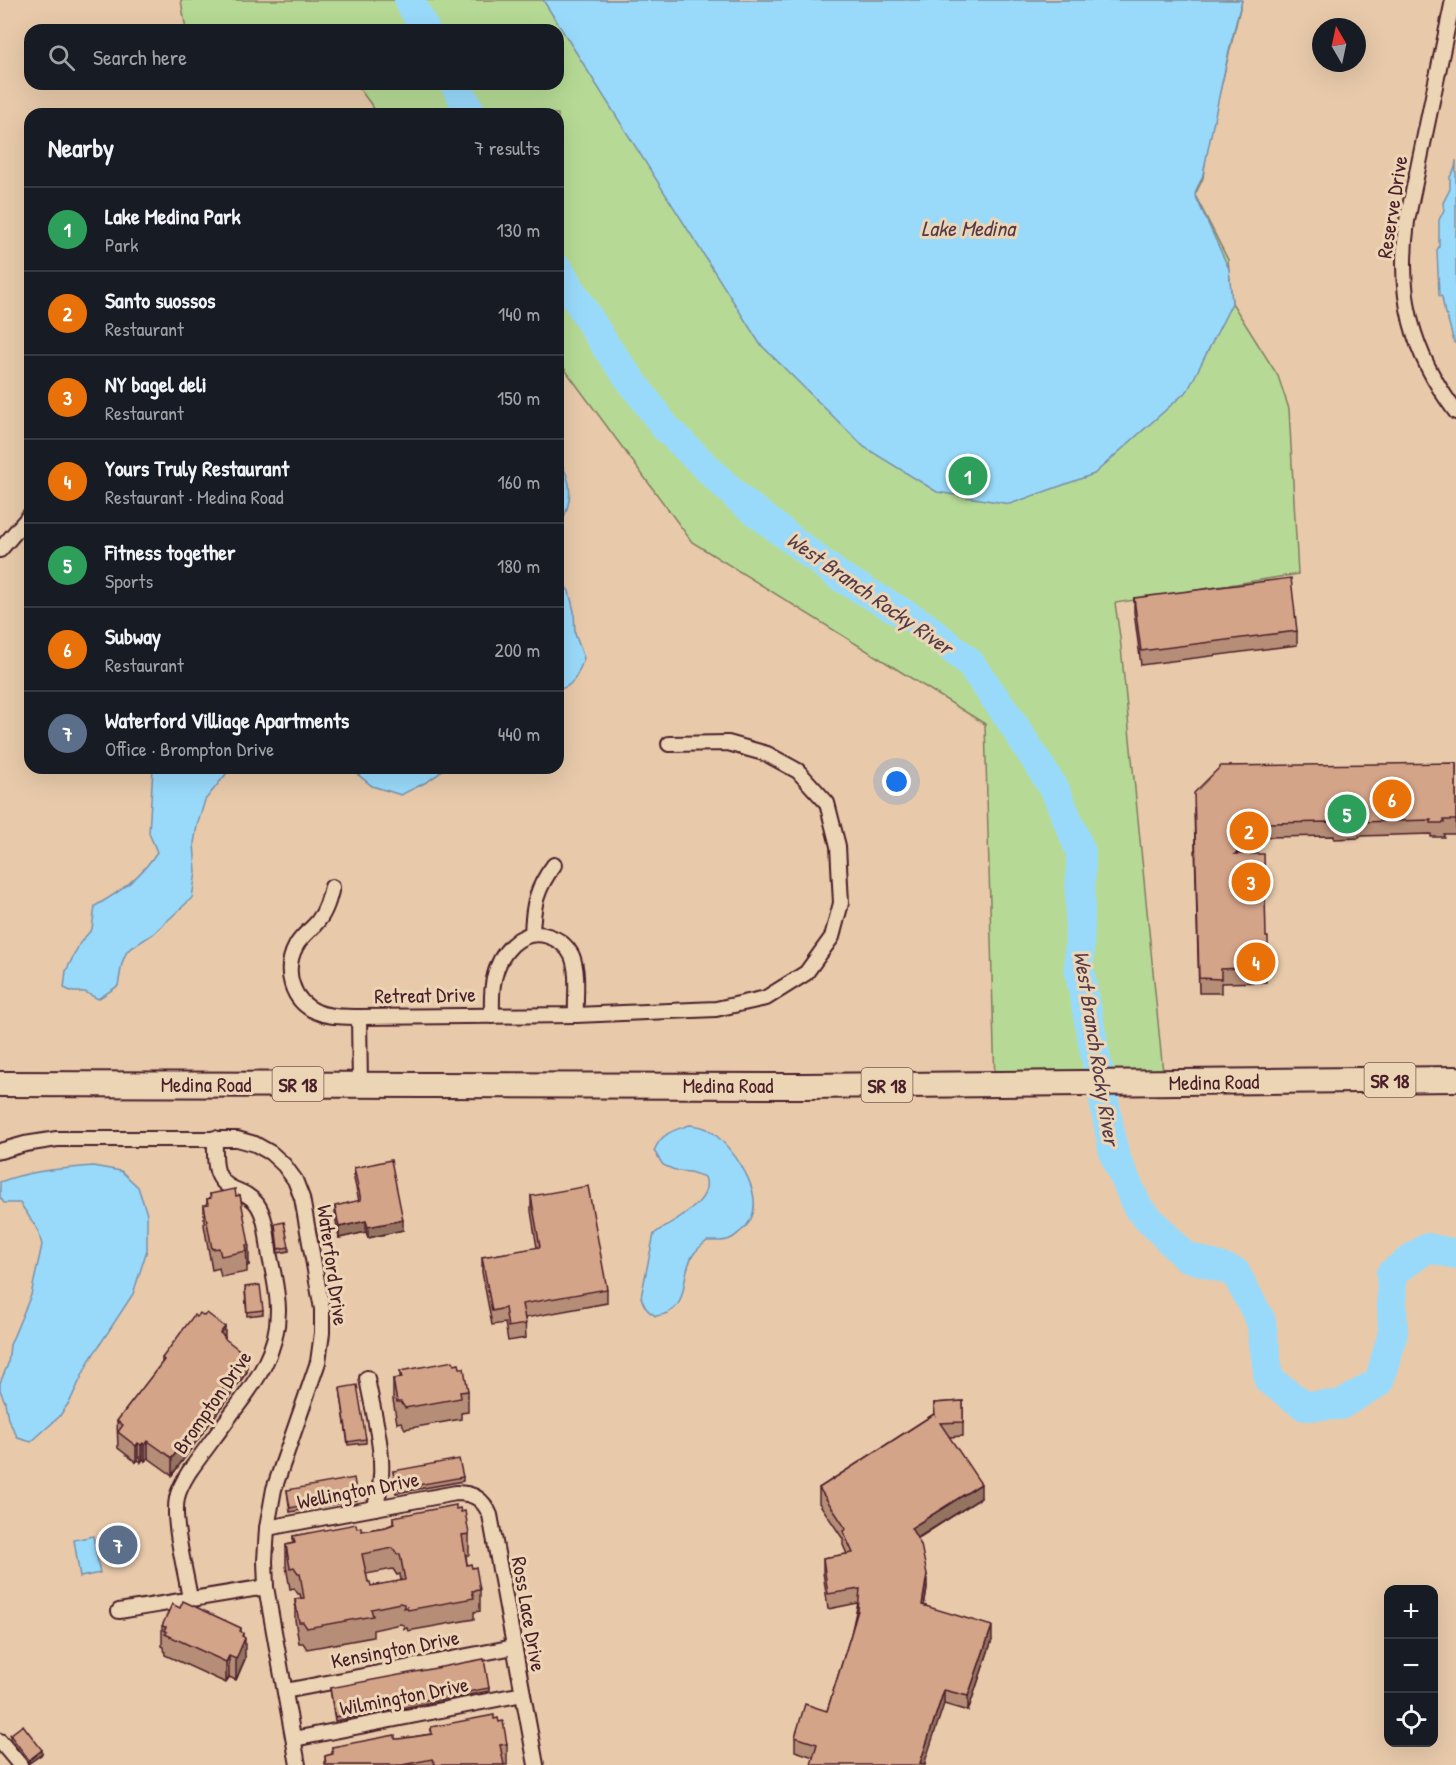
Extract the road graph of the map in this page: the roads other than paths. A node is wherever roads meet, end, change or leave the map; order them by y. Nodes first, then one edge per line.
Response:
1 (1454, 0) edge
2 (1456, 412) edge
3 (24, 522) edge
4 (0, 550) edge
5 (669, 744) dead end
6 (555, 865) dead end
7 (332, 887) dead end
8 (532, 934) junction
9 (492, 1016) junction
10 (576, 1016) junction
11 (358, 1017) junction
12 (1456, 1079) edge
13 (0, 1084) edge
14 (360, 1085) junction
15 (215, 1138) junction
16 (0, 1151) edge
17 (367, 1378) dead end
18 (456, 1493) joint
19 (374, 1508) junction
20 (267, 1528) junction
21 (266, 1587) junction
22 (190, 1599) junction
23 (119, 1611) dead end
24 (514, 1647) junction
25 (285, 1691) junction
26 (523, 1694) junction
27 (294, 1739) junction
28 (0, 1742) edge
29 (20, 1765) edge
30 (298, 1765) edge
31 (536, 1765) edge

1 - 2 street, Reserve Drive
3 - 4 street
5 - 10 street, Retreat Drive
6 - 8 street
7 - 11 street, Retreat Drive
8 - 9 street, Retreat Drive
8 - 10 street
9 - 10 street, Retreat Drive
9 - 11 street, Retreat Drive
11 - 14 street, Retreat Drive
12 - 14 highway, Medina Road / SR 18
13 - 14 highway, Medina Road / SR 18
15 - 16 street, Waterford Drive
15 - 20 street, Waterford Drive
15 - 22 street, Brompton Drive
17 - 19 street
18 - 19 street, Wellington Drive
18 - 24 street, Ross Lace Drive
19 - 20 street, Wellington Drive
20 - 21 street, Waterford Drive
21 - 22 street
21 - 25 street, Waterford Drive
22 - 23 street
24 - 25 street, Kensington Drive
24 - 26 street, Ross Lace Drive
25 - 27 street, Waterford Drive
26 - 27 street, Wilmington Drive
26 - 31 street, Ross Lace Drive
27 - 30 street, Waterford Drive
28 - 29 street

